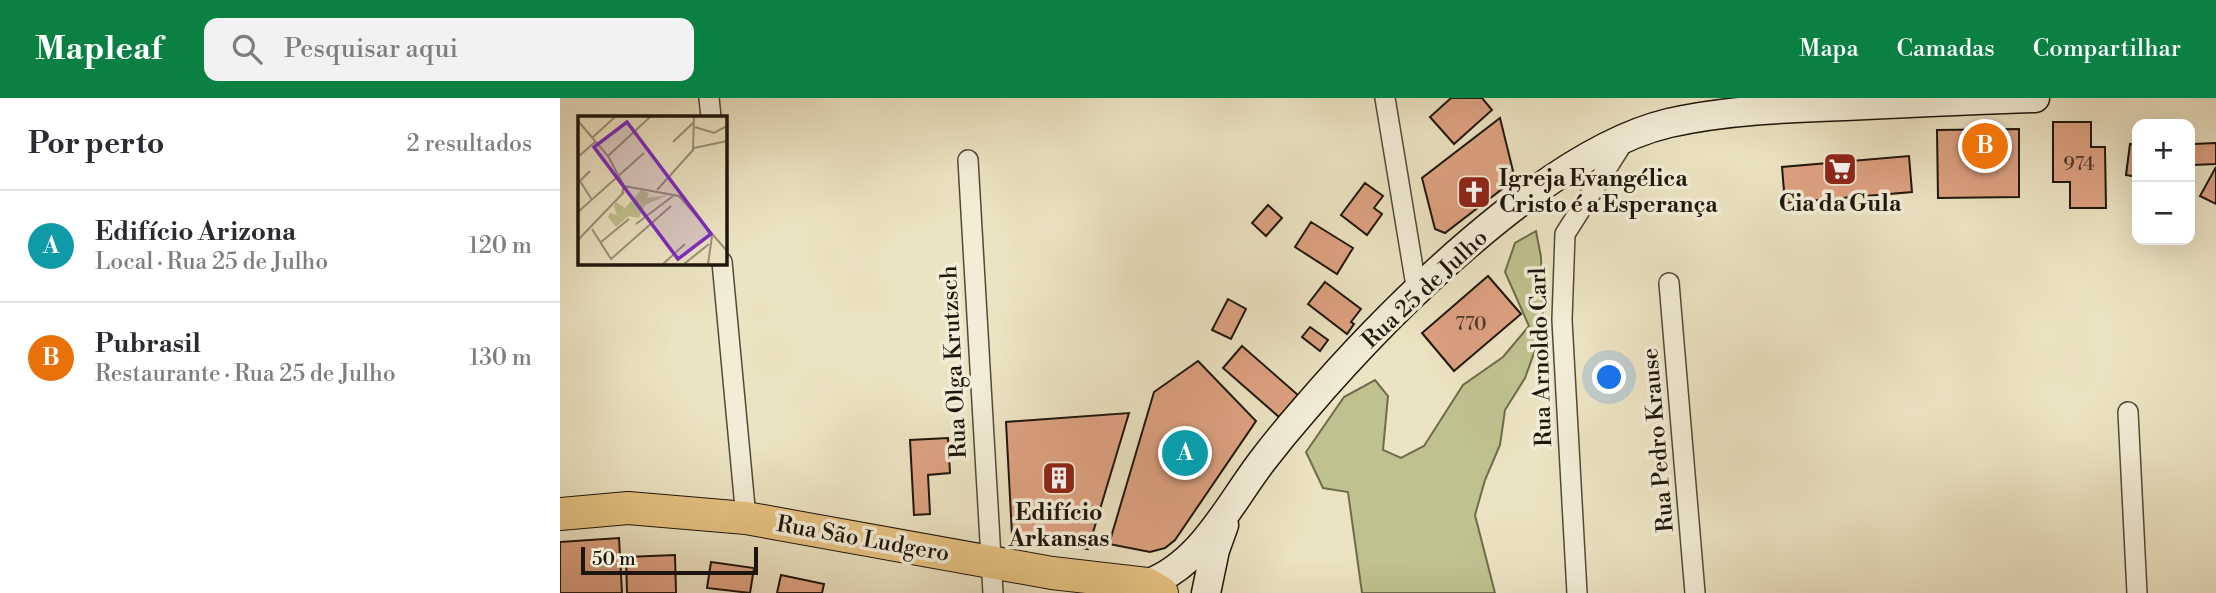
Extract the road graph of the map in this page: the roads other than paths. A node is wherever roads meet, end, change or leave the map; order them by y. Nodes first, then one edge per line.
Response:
1 (709, 98) edge
2 (1385, 98) edge
3 (2035, 98) edge
4 (711, 116) edge
5 (1626, 137) junction
6 (968, 160) dead end
7 (722, 264) edge
8 (1669, 283) dead end
9 (1417, 292) junction
10 (2128, 412) dead end
11 (1233, 503) junction
12 (560, 514) edge
13 (746, 518) junction
14 (989, 562) junction
15 (1155, 589) edge
16 (993, 593) edge
17 (1206, 593) edge
18 (1577, 593) edge
19 (1695, 593) edge
20 (2137, 593) edge

1 - 4 street
2 - 9 street
3 - 5 main road, Rua 25 de Julho
5 - 9 main road, Rua 25 de Julho
5 - 18 street, Rua Arnoldo Carl
6 - 14 street, Rua Olga Krutzsch
7 - 13 street
8 - 19 street, Rua Pedro Krause
9 - 11 main road, Rua 25 de Julho
10 - 20 street
11 - 15 main road, Rua 25 de Julho
11 - 17 main road, Rua 25 de Julho
12 - 13 main road, Rua São Ludgero
13 - 14 main road, Rua São Ludgero
14 - 15 main road, Rua São Ludgero
14 - 16 street, Rua Olga Krutzsch

